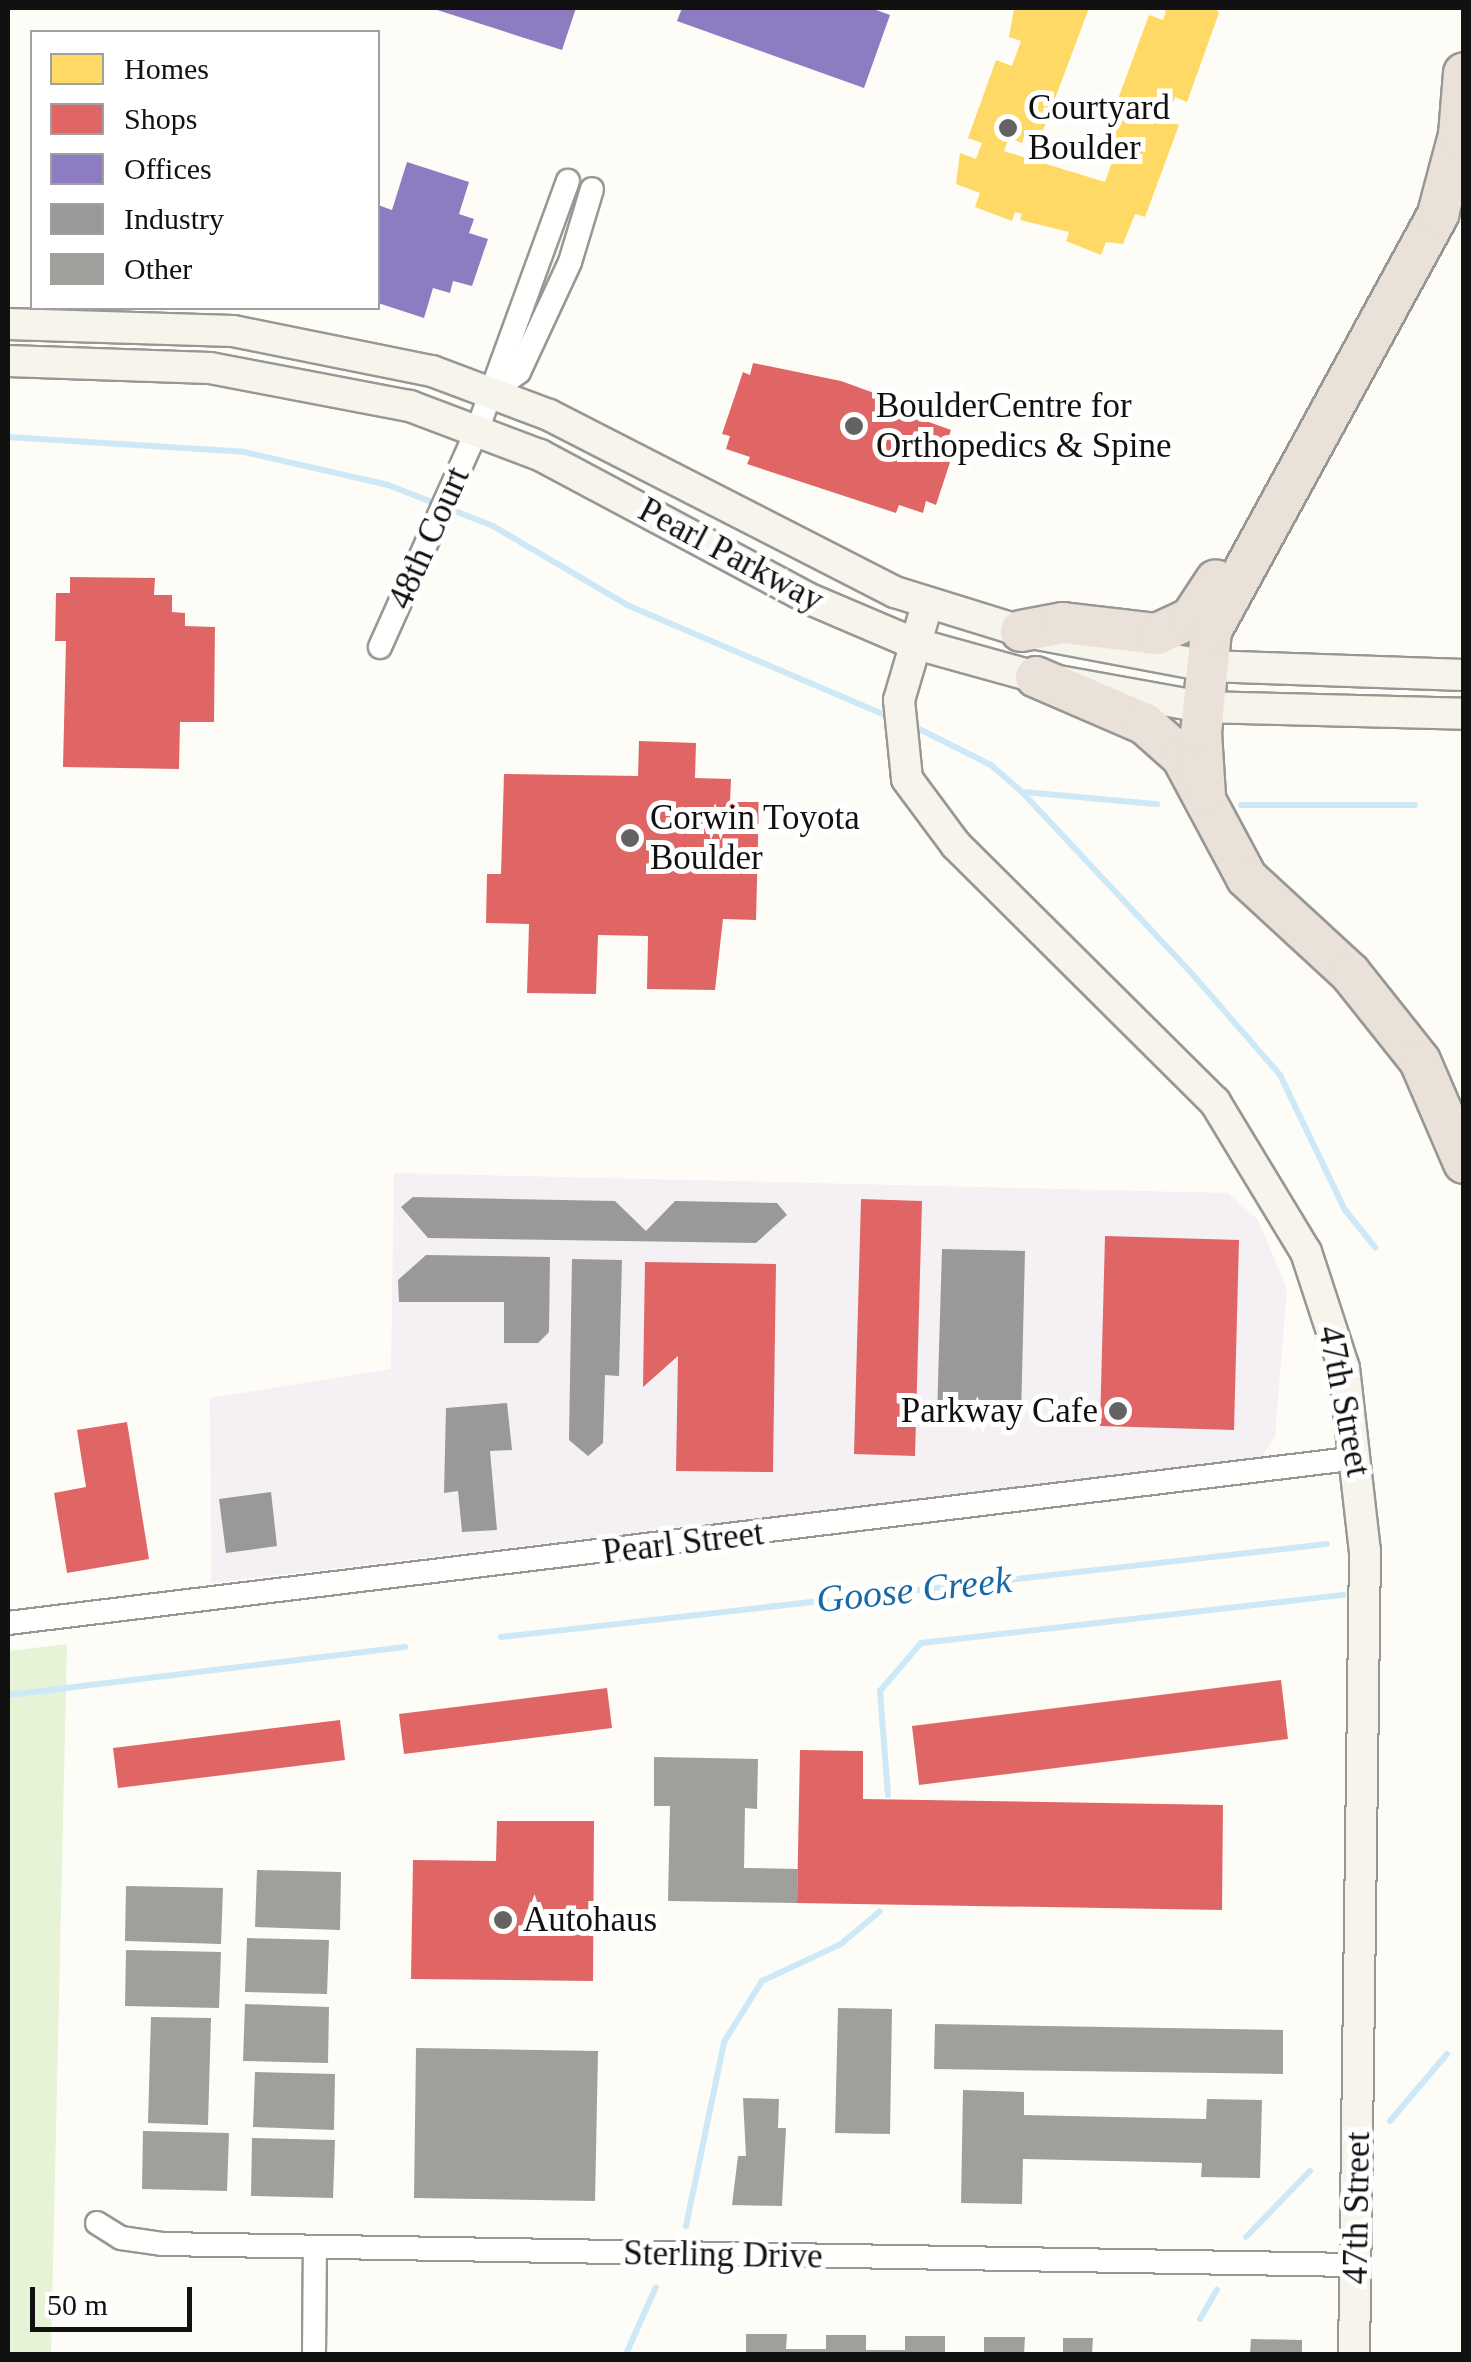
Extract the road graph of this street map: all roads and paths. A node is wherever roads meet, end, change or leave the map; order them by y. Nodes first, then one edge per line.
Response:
1 (1464, 73) edge
2 (568, 181) dead end
3 (592, 188) dead end
4 (8, 324) edge
5 (8, 361) edge
6 (493, 390) junction
7 (1321, 424) junction
8 (478, 428) junction
9 (927, 605) junction
10 (1021, 630) junction
11 (912, 643) junction
12 (380, 648) dead end
13 (1207, 666) junction
14 (1464, 675) edge
15 (1036, 677) junction
16 (1202, 707) junction
17 (1464, 714) edge
18 (1205, 796) junction
19 (1464, 1163) edge
20 (1358, 1458) junction
21 (8, 1623) edge
22 (96, 2223) dead end
23 (316, 2248) junction
24 (1355, 2264) junction
25 (314, 2354) edge
26 (1354, 2354) edge

1 - 7 highway
2 - 6 street, 48th Court
3 - 6 street
4 - 6 main road, Pearl Parkway
5 - 8 main road, Pearl Parkway
6 - 8 street, 48th Court
6 - 9 main road, Pearl Parkway
7 - 10 highway
7 - 13 highway
8 - 11 main road, Pearl Parkway
8 - 12 street, 48th Court
9 - 10 main road, Pearl Parkway
9 - 11 main road, 47th Street
10 - 13 main road, Pearl Parkway
11 - 15 main road, Pearl Parkway
11 - 20 main road, 47th Street
13 - 14 main road, Pearl Parkway
13 - 16 highway
15 - 16 main road, Pearl Parkway
15 - 18 highway
16 - 17 main road, Pearl Parkway
16 - 18 highway
18 - 19 highway
20 - 21 street, Pearl Street
20 - 24 main road, 47th Street
22 - 23 street, Sterling Drive
23 - 24 street, Sterling Drive
23 - 25 street
24 - 26 main road, 47th Street

